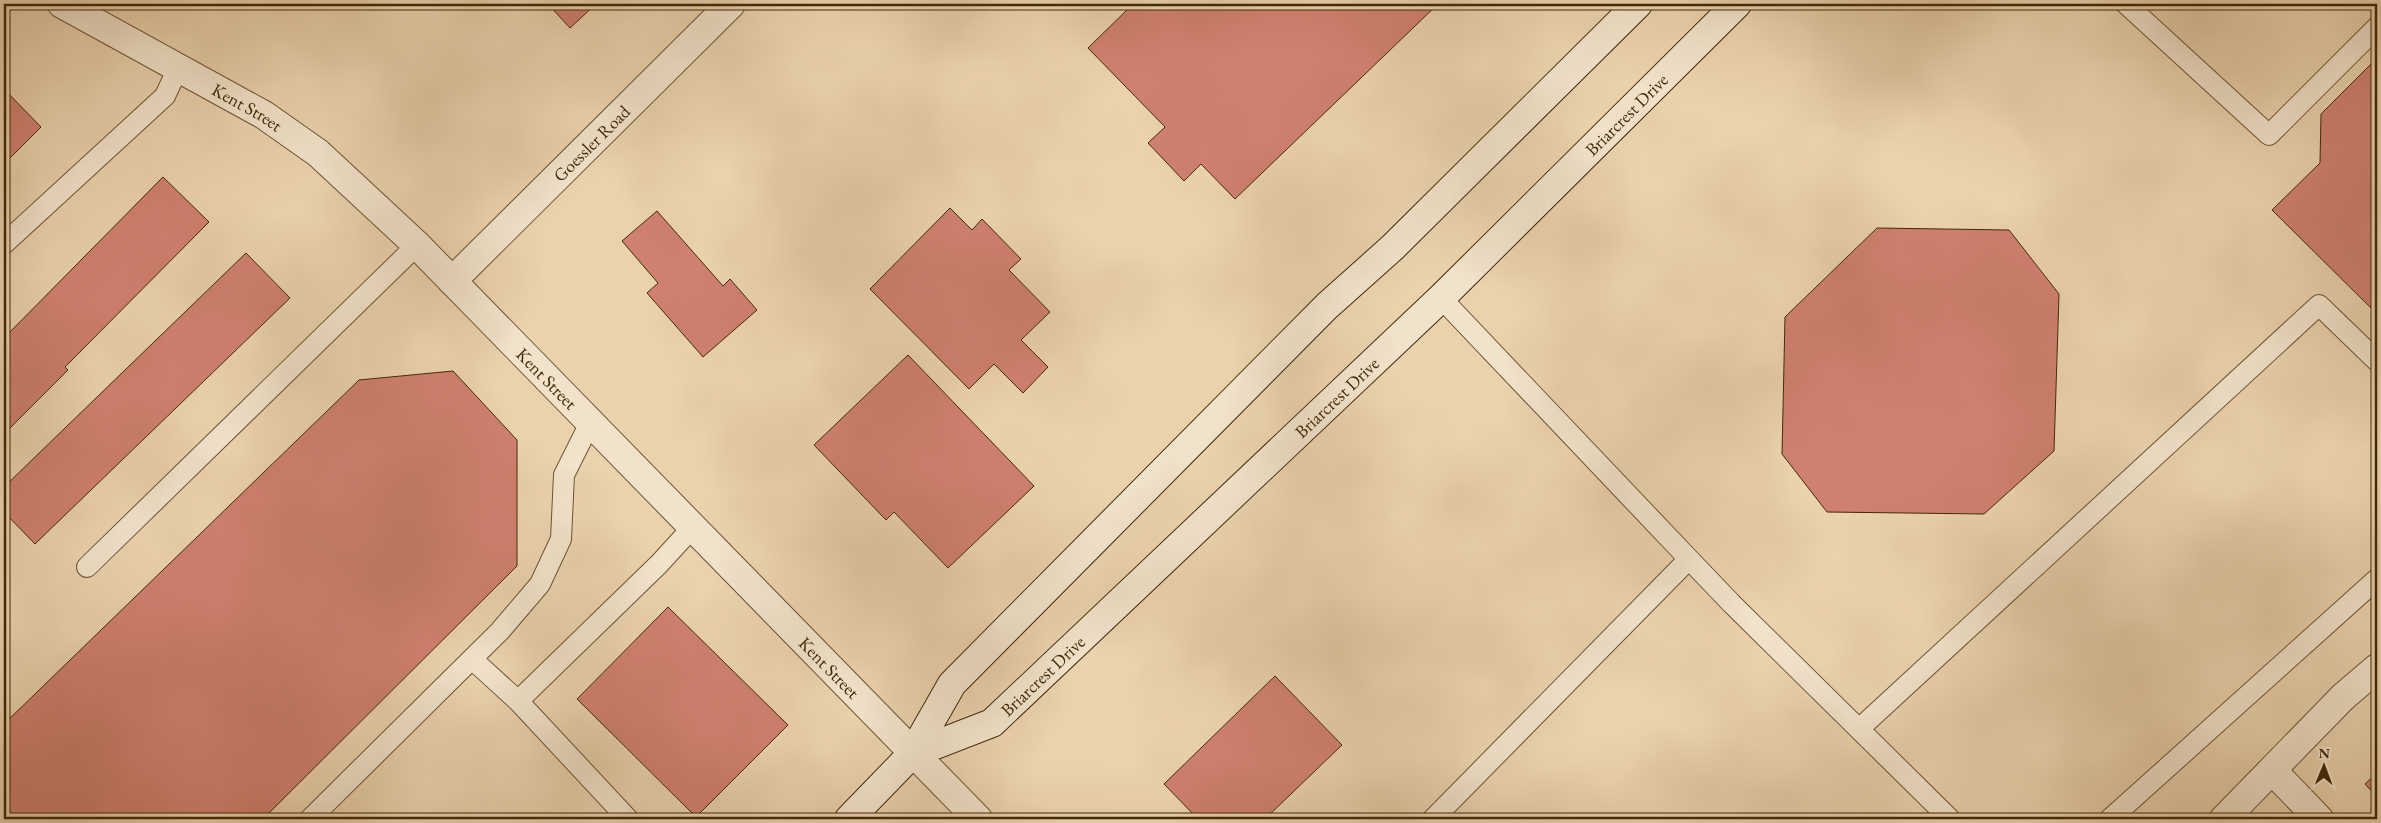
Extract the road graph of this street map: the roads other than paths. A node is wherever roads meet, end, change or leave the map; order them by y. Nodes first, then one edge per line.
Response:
1 (62, 4) edge
2 (731, 4) edge
3 (1638, 4) edge
4 (1736, 4) edge
5 (2126, 4) edge
6 (2377, 28) edge
7 (178, 68) junction
8 (4, 244) edge
9 (417, 245) junction
10 (452, 281) junction
11 (1441, 298) junction
12 (2377, 361) edge
13 (590, 423) junction
14 (692, 528) junction
15 (1689, 559) junction
16 (88, 567) dead end
17 (2377, 578) edge
18 (472, 659) junction
19 (2377, 668) edge
20 (518, 701) junction
21 (1859, 729) junction
22 (912, 754) junction
23 (2273, 771) junction
24 (310, 819) edge
25 (628, 819) edge
26 (849, 819) edge
27 (978, 819) edge
28 (1433, 819) edge
29 (1950, 819) edge
30 (2110, 819) edge
31 (2224, 819) edge
32 (2319, 819) edge

1 - 7 main road, Kent Street
2 - 10 main road, Goessler Road
3 - 22 main road, Briarcrest Drive
4 - 11 main road, Briarcrest Drive
5 - 6 lane
7 - 8 lane
7 - 9 main road, Kent Street
9 - 10 main road, Kent Street
9 - 16 lane
10 - 13 main road, Kent Street
11 - 15 lane
11 - 22 main road, Briarcrest Drive
12 - 21 lane
13 - 14 main road, Kent Street
13 - 18 lane
14 - 20 lane
14 - 22 main road, Kent Street
15 - 21 lane
15 - 28 lane
17 - 30 lane
18 - 20 lane
18 - 24 lane
19 - 23 main road
20 - 25 lane
21 - 29 lane
22 - 26 main road, Briarcrest Drive
22 - 27 main road, Kent Street
23 - 31 main road
23 - 32 main road

